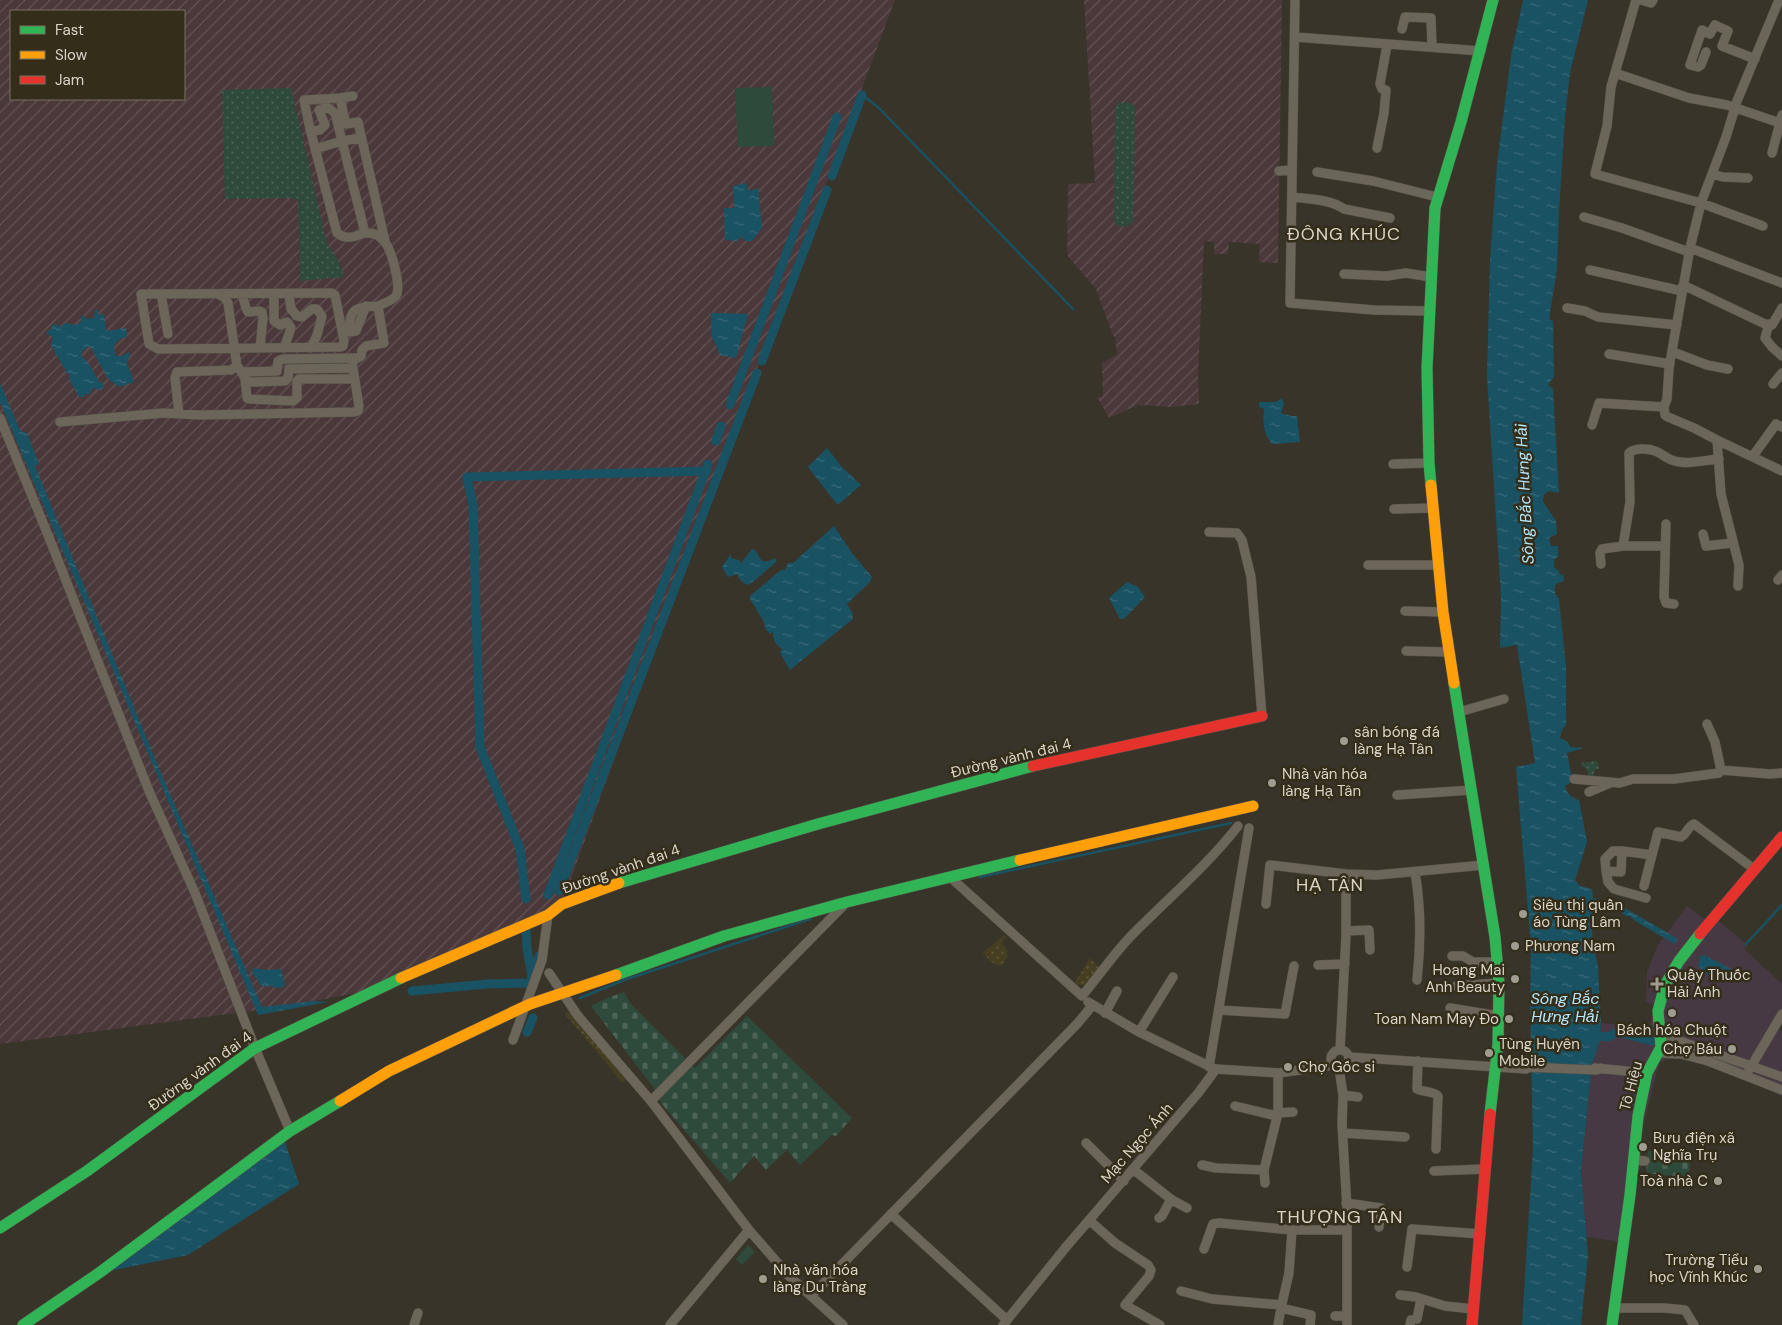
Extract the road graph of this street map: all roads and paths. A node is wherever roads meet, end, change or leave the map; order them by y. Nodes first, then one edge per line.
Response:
1 (1295, 0) edge
2 (1493, 0) edge
3 (1636, 0) edge
4 (1641, 0) edge
5 (1653, 0) edge
6 (1779, 0) edge
7 (1402, 29) dead end
8 (1295, 37) junction
9 (1388, 45) junction
10 (1432, 47) junction
11 (1481, 51) junction
12 (1706, 52) dead end
13 (1755, 59) junction
14 (1615, 73) junction
15 (353, 96) dead end
16 (340, 98) junction
17 (1735, 108) junction
18 (1780, 125) edge
19 (310, 129) junction
20 (361, 138) junction
21 (342, 141) junction
22 (1377, 148) dead end
23 (315, 149) junction
24 (1772, 153) dead end
25 (1292, 170) junction
26 (1279, 171) dead end
27 (1317, 172) dead end
28 (1712, 174) junction
29 (1748, 178) dead end
30 (1292, 197) junction
31 (1437, 198) junction
32 (1701, 203) junction
33 (1390, 218) dead end
34 (1584, 218) dead end
35 (1763, 226) dead end
36 (365, 233) junction
37 (385, 241) junction
38 (1689, 250) junction
39 (1590, 270) dead end
40 (1344, 274) dead end
41 (1431, 277) junction
42 (1782, 283) edge
43 (1683, 288) junction
44 (161, 294) junction
45 (218, 294) junction
46 (239, 294) junction
47 (274, 294) junction
48 (289, 294) junction
49 (228, 303) junction
50 (366, 306) dead end
51 (378, 306) junction
52 (1567, 308) dead end
53 (1782, 308) edge
54 (1429, 311) junction
55 (1768, 324) junction
56 (1677, 325) junction
57 (168, 334) dead end
58 (235, 348) junction
59 (260, 348) junction
60 (284, 348) junction
61 (311, 348) junction
62 (1673, 352) junction
63 (1609, 354) dead end
64 (1782, 356) edge
65 (352, 358) junction
66 (1670, 364) junction
67 (353, 368) junction
68 (1728, 369) dead end
69 (241, 372) junction
70 (1782, 373) edge
71 (354, 378) junction
72 (1773, 384) dead end
73 (1664, 407) junction
74 (179, 414) junction
75 (0, 418) edge
76 (60, 422) dead end
77 (1592, 425) dead end
78 (1781, 426) edge
79 (1717, 440) junction
80 (1753, 456) junction
81 (1719, 459) junction
82 (1429, 463) junction
83 (1393, 464) dead end
84 (1782, 471) edge
85 (1434, 508) junction
86 (1394, 509) dead end
87 (1666, 524) dead end
88 (1210, 532) dead end
89 (1703, 534) dead end
90 (1732, 543) junction
91 (1622, 546) junction
92 (1665, 546) junction
93 (1601, 564) dead end
94 (1368, 565) dead end
95 (1439, 565) junction
96 (1738, 586) dead end
97 (1674, 604) dead end
98 (1405, 611) dead end
99 (1443, 612) junction
100 (1406, 651) dead end
101 (1448, 652) junction
102 (1504, 699) dead end
103 (1459, 712) junction
104 (1262, 716) joint
105 (1707, 724) dead end
106 (1721, 770) junction
107 (1782, 773) edge
108 (1574, 779) dead end
109 (1612, 782) junction
110 (1472, 790) junction
111 (1589, 792) dead end
112 (1397, 795) dead end
113 (1253, 806) dead end
114 (1238, 826) dead end
115 (1249, 828) dead end
116 (1782, 837) edge
117 (1622, 851) junction
118 (1652, 855) junction
119 (1484, 865) junction
120 (1754, 870) junction
121 (1606, 871) junction
122 (1415, 872) junction
123 (1346, 874) junction
124 (950, 876) junction
125 (1644, 886) dead end
126 (1646, 898) dead end
127 (847, 902) junction
128 (1266, 904) dead end
129 (548, 915) junction
130 (1346, 931) junction
131 (1370, 950) dead end
132 (1452, 956) dead end
133 (1497, 962) junction
134 (1345, 964) junction
135 (1318, 965) dead end
136 (1294, 966) dead end
137 (549, 973) dead end
138 (1173, 977) dead end
139 (1417, 980) dead end
140 (1499, 983) junction
141 (1456, 986) dead end
142 (1117, 991) dead end
143 (562, 992) junction
144 (1082, 996) junction
145 (527, 1005) junction
146 (1092, 1006) junction
147 (1450, 1008) dead end
148 (1220, 1010) junction
149 (1105, 1013) junction
150 (1782, 1014) edge
151 (1498, 1016) junction
152 (1139, 1032) junction
153 (1660, 1034) junction
154 (513, 1040) dead end
155 (255, 1048) junction
156 (1340, 1050) junction
157 (1658, 1053) junction
158 (1349, 1057) junction
159 (1418, 1061) junction
160 (1336, 1066) junction
161 (1750, 1066) junction
162 (1495, 1067) junction
163 (1212, 1068) junction
164 (1278, 1073) junction
165 (1647, 1073) junction
166 (1747, 1076) junction
167 (1782, 1077) edge
168 (1782, 1090) edge
169 (1343, 1095) junction
170 (1358, 1097) dead end
171 (651, 1101) junction
172 (1235, 1106) dead end
173 (1293, 1112) dead end
174 (1278, 1113) junction
175 (290, 1131) junction
176 (1343, 1133) junction
177 (1405, 1137) dead end
178 (1086, 1143) dead end
179 (1436, 1149) dead end
180 (1202, 1165) dead end
181 (1485, 1169) junction
182 (1134, 1170) junction
183 (1264, 1170) junction
184 (1434, 1171) dead end
185 (1124, 1182) junction
186 (1264, 1183) dead end
187 (1171, 1198) junction
188 (1346, 1204) junction
189 (1187, 1208) dead end
190 (891, 1214) junction
191 (1159, 1218) dead end
192 (1089, 1220) junction
193 (1378, 1227) dead end
194 (0, 1228) edge
195 (750, 1230) junction
196 (1292, 1230) junction
197 (1347, 1230) junction
198 (1481, 1234) junction
199 (1204, 1249) dead end
200 (1407, 1267) dead end
201 (1181, 1291) dead end
202 (809, 1294) junction
203 (1400, 1295) dead end
204 (1421, 1299) junction
205 (800, 1300) dead end
206 (1282, 1306) junction
207 (1614, 1308) junction
208 (1473, 1309) junction
209 (418, 1313) dead end
210 (1335, 1316) dead end
211 (1347, 1320) edge
212 (1413, 1321) edge
213 (1005, 1322) edge
214 (23, 1325) edge
215 (414, 1325) edge
216 (670, 1325) edge
217 (843, 1325) edge
218 (1160, 1325) edge
219 (1278, 1325) edge
220 (1310, 1325) edge
221 (1472, 1325) edge
222 (1612, 1325) edge
223 (1694, 1325) edge

1 - 8 street
2 - 11 main road
3 - 14 street
4 - 5 street
6 - 13 street
7 - 10 street
8 - 9 street
8 - 25 street
9 - 10 street
9 - 22 street
10 - 11 street
11 - 31 main road
12 - 13 street
13 - 17 street
14 - 17 street
14 - 32 street
15 - 16 street
16 - 19 street
16 - 20 street
17 - 18 street
17 - 28 street
18 - 24 street
19 - 21 street
19 - 23 street
20 - 21 street
20 - 37 street
21 - 23 street
21 - 36 street
23 - 36 street
25 - 26 street
25 - 30 street
27 - 31 street
28 - 29 street
28 - 32 street
30 - 33 street
30 - 54 street
31 - 41 main road
32 - 35 street
32 - 38 street
34 - 38 street
36 - 37 street
37 - 51 street
38 - 42 street
38 - 43 street
39 - 43 street
40 - 41 street
41 - 54 main road
43 - 55 street
43 - 56 street
44 - 45 street
44 - 57 street
44 - 58 street
45 - 46 street
45 - 49 street
46 - 47 street
46 - 49 street
46 - 59 street
47 - 48 street
47 - 60 street
48 - 61 street
48 - 61 street
49 - 58 street
50 - 51 street
51 - 65 street
52 - 56 street
53 - 55 street
54 - 82 main road
55 - 64 street
56 - 62 street
58 - 59 street
58 - 69 street
59 - 60 street
60 - 61 street
62 - 66 street
62 - 68 street
63 - 66 street
65 - 67 street
65 - 69 street
66 - 73 street
67 - 69 street
67 - 71 street
69 - 71 street
69 - 74 street
70 - 72 street
71 - 74 street
73 - 77 street
73 - 79 street
74 - 76 street
75 - 155 street
78 - 80 street
79 - 80 street
79 - 81 street
80 - 84 street
81 - 90 street
81 - 91 street
82 - 83 street
82 - 85 main road
85 - 86 street
85 - 95 main road
87 - 92 street
88 - 104 street
89 - 90 street
90 - 96 street
91 - 92 street
91 - 93 street
92 - 97 street
94 - 95 street
95 - 99 main road
98 - 99 street
99 - 101 main road
100 - 101 street
101 - 103 main road
102 - 103 street
103 - 110 main road
104 - 129 main road, Đường vành đai 4
105 - 106 street
106 - 107 street
106 - 109 street
108 - 109 street
109 - 111 street
110 - 112 street
110 - 119 main road
113 - 124 main road
114 - 144 street
115 - 148 street
116 - 120 main road, Tô Hiệu
117 - 118 street
117 - 121 street
117 - 121 street
118 - 120 street
118 - 125 street
119 - 122 street
119 - 133 main road
120 - 153 main road, Tô Hiệu
121 - 126 street
122 - 123 street
122 - 139 street
123 - 128 street
123 - 130 street
124 - 127 main road
124 - 144 street
127 - 143 main road
127 - 171 street
129 - 145 street
129 - 155 main road, Đường vành đai 4
130 - 131 street
130 - 134 street
132 - 133 street
133 - 140 main road
134 - 135 street
134 - 156 street
136 - 148 street
137 - 143 street
138 - 152 street
140 - 141 street
140 - 151 main road
142 - 149 street
143 - 145 main road
143 - 171 street
144 - 146 street
145 - 154 street
145 - 175 main road
146 - 149 street
146 - 190 street
147 - 151 street
148 - 163 street
149 - 152 street
150 - 161 street
151 - 162 main road
152 - 163 street
153 - 157 main road, Tô Hiệu
153 - 161 street
155 - 175 street
155 - 194 main road, Đường vành đai 4
156 - 158 street
156 - 160 street
157 - 165 main road, Tô Hiệu
157 - 166 street
158 - 159 street
158 - 160 street
159 - 162 street
159 - 179 street
160 - 164 street
160 - 169 street
161 - 166 street
161 - 167 street
162 - 165 street
162 - 181 main road
163 - 164 street
163 - 182 street, Mạc Ngọc Ánh
164 - 174 street
165 - 207 main road, Tô Hiệu
166 - 168 street
169 - 170 street
169 - 176 street
171 - 195 street
172 - 174 street
173 - 174 street
174 - 183 street
175 - 214 main road
176 - 177 street
176 - 188 street
178 - 185 street
180 - 183 street
181 - 184 street
181 - 198 main road
182 - 185 street, Mạc Ngọc Ánh
182 - 187 street
183 - 186 street
185 - 192 street, Mạc Ngọc Ánh
187 - 189 street
187 - 191 street
188 - 193 street
188 - 197 street
190 - 202 street
190 - 213 street
192 - 213 street, Mạc Ngọc Ánh
192 - 218 street
195 - 202 street
195 - 216 street
196 - 197 street
196 - 199 street
196 - 206 street
197 - 211 street
198 - 200 street
198 - 208 main road
201 - 206 street
202 - 205 street
202 - 217 street
203 - 204 street
204 - 208 street
204 - 212 street
206 - 219 street
206 - 220 street
207 - 222 main road, Tô Hiệu
207 - 223 street
208 - 221 main road
209 - 215 street
210 - 211 street

